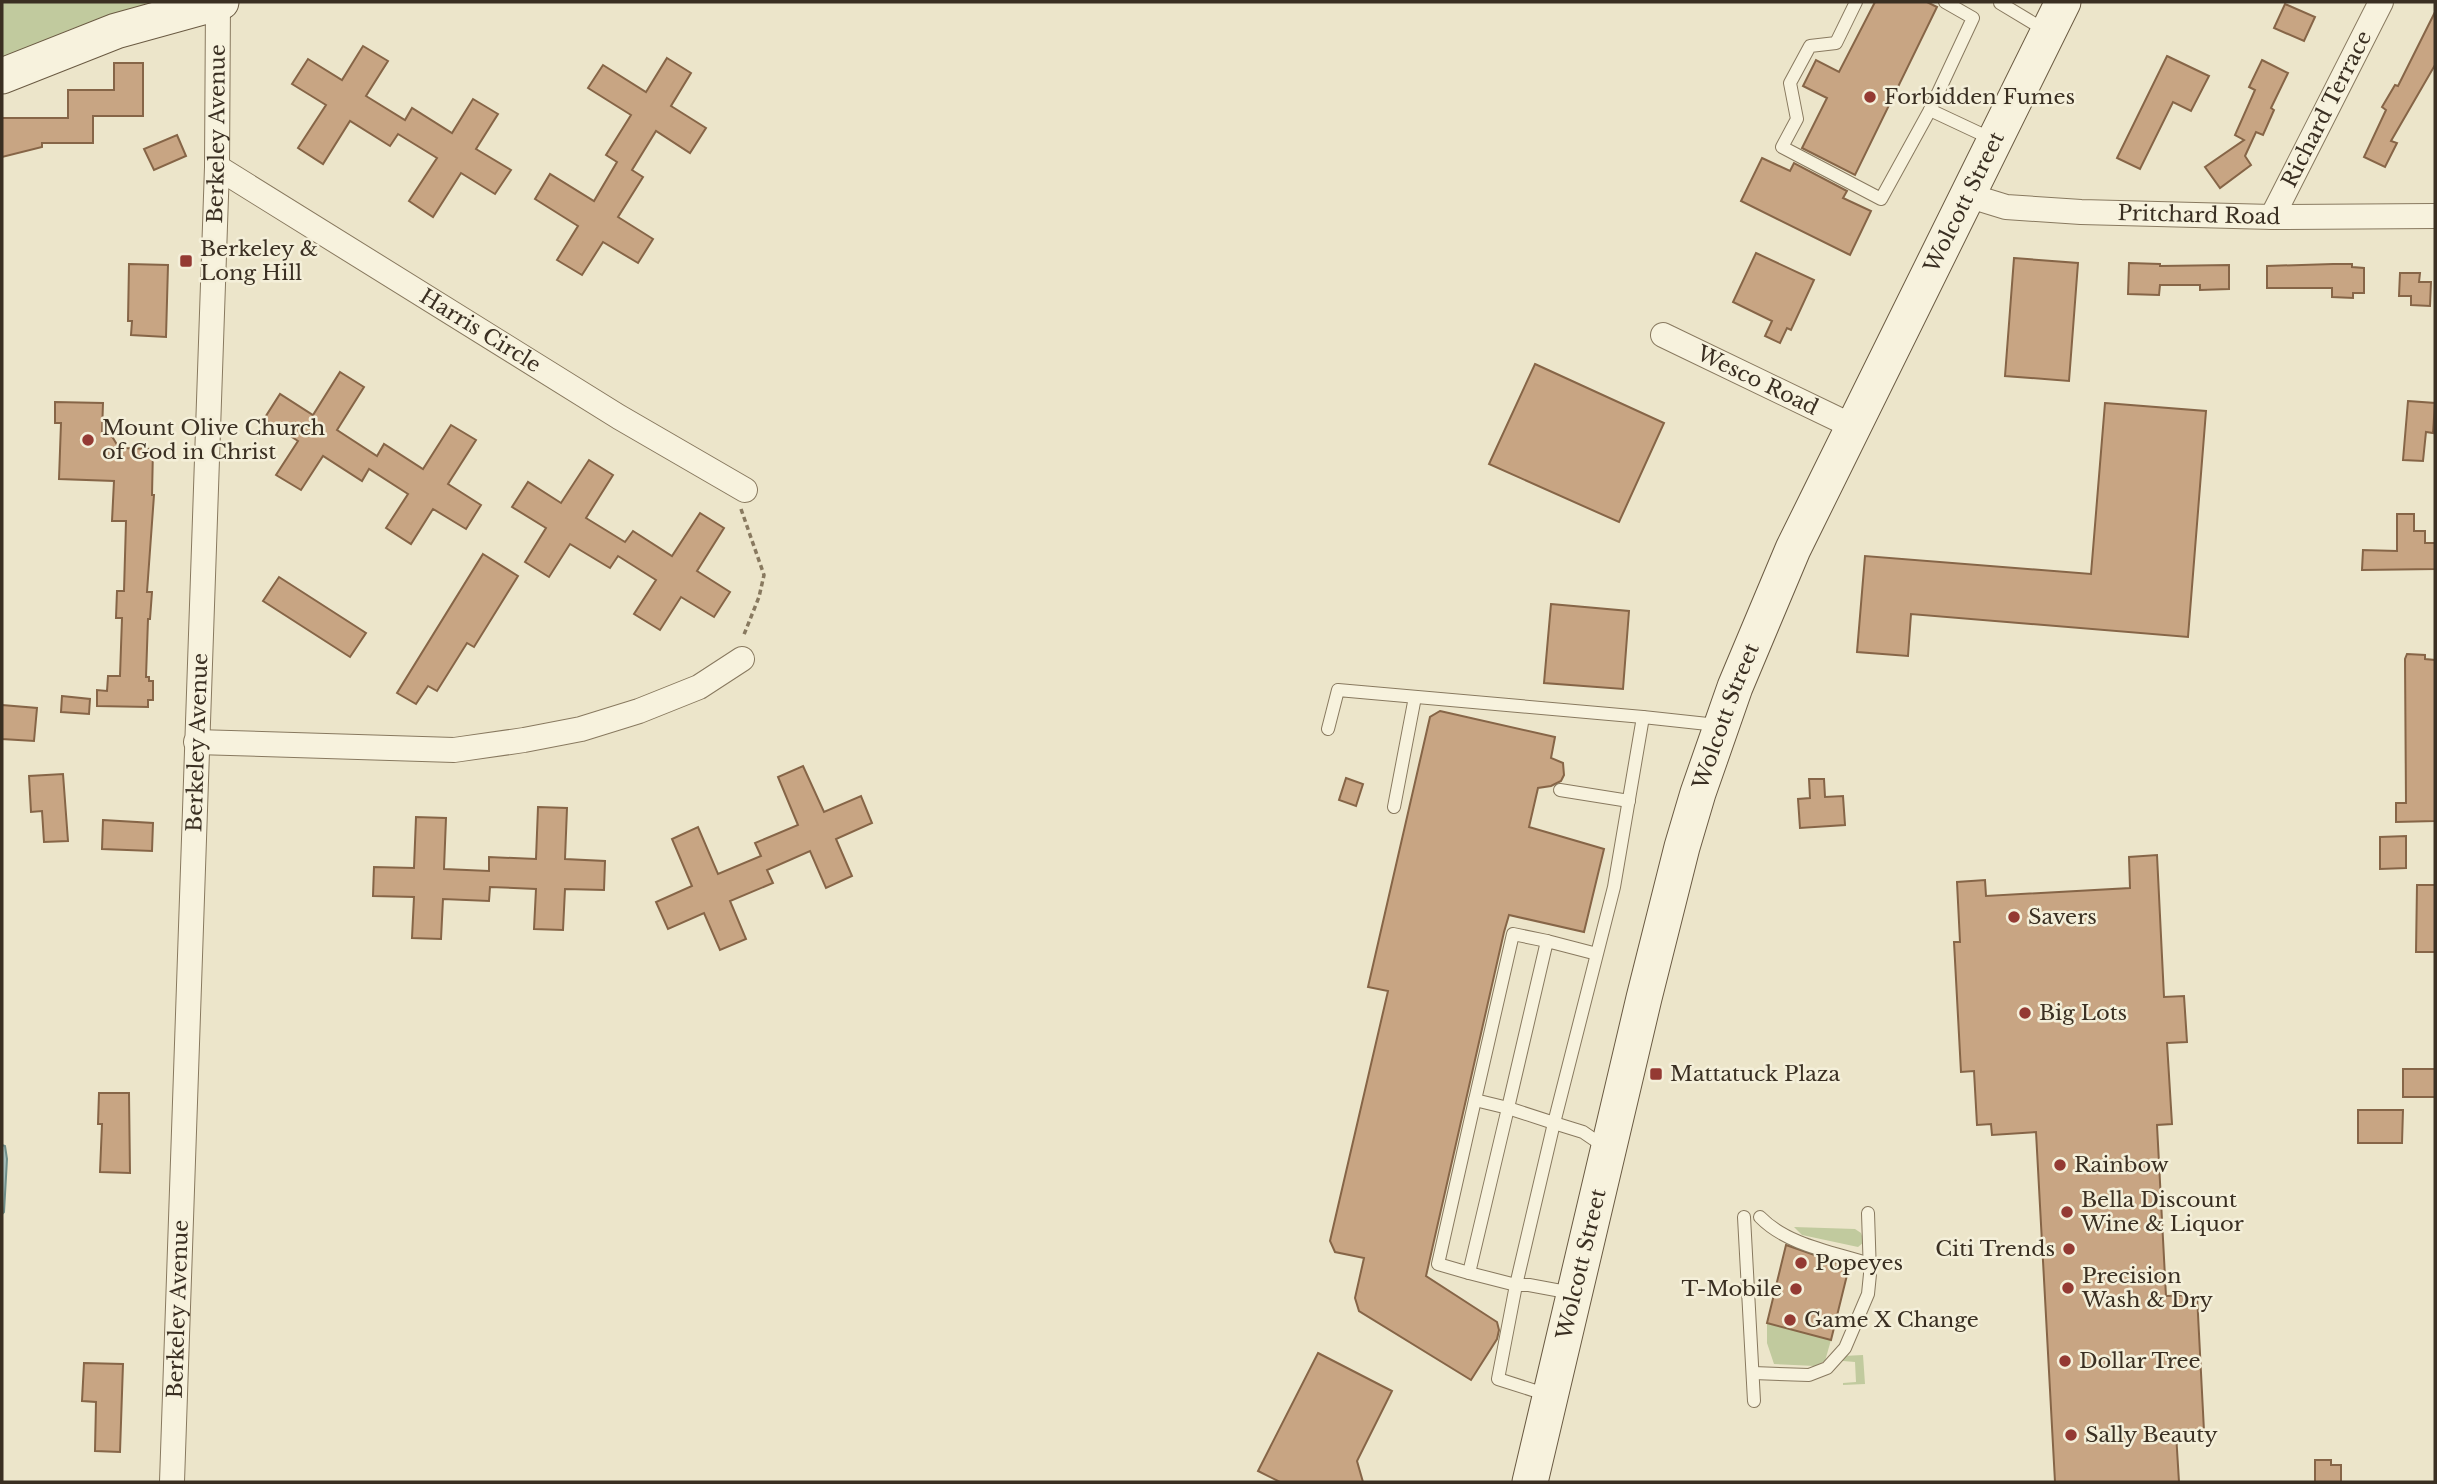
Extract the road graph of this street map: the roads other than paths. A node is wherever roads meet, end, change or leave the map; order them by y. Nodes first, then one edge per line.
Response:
1 (219, 2) edge
2 (1856, 2) edge
3 (1945, 2) edge
4 (1998, 2) edge
5 (2381, 2) edge
6 (2056, 17) edge
7 (2, 76) edge
8 (1930, 110) junction
9 (1995, 140) junction
10 (217, 167) junction
11 (1968, 195) junction
12 (2435, 216) edge
13 (2272, 217) junction
14 (1663, 335) dead end
15 (1853, 426) junction
16 (745, 490) road end
17 (742, 659) road end
18 (1415, 697) junction
19 (1643, 718) junction
20 (1721, 726) junction
21 (1328, 729) dead end
22 (196, 742) junction
23 (1560, 790) dead end
24 (1629, 801) junction
25 (1394, 807) dead end
26 (1547, 941) junction
27 (1597, 954) junction
28 (1475, 1100) junction
29 (1508, 1108) junction
30 (1554, 1123) junction
31 (1609, 1150) junction
32 (1868, 1213) dead end
33 (1744, 1217) dead end
34 (1760, 1217) dead end
35 (1870, 1264) junction
36 (1469, 1273) junction
37 (1516, 1285) junction
38 (1575, 1293) junction
39 (1753, 1373) junction
40 (1551, 1395) junction
41 (1754, 1401) dead end
42 (172, 1482) edge
43 (1530, 1482) edge

1 - 7 main road
1 - 10 street, Berkeley Avenue
2 - 8 lane
3 - 8 lane
4 - 6 lane
5 - 13 street, Richard Terrace
6 - 9 main road, Wolcott Street
8 - 9 lane
9 - 11 main road, Wolcott Street
10 - 16 street, Harris Circle
10 - 22 street, Berkeley Avenue
11 - 13 street, Pritchard Road
11 - 15 main road, Wolcott Street
12 - 13 street, Pritchard Road
14 - 15 street, Wesco Road
15 - 20 main road, Wolcott Street
17 - 22 street
18 - 19 lane
18 - 21 lane
18 - 25 lane
19 - 20 lane
19 - 24 lane
20 - 31 main road, Wolcott Street
22 - 42 street, Berkeley Avenue
23 - 24 lane
24 - 27 lane
26 - 27 lane
26 - 28 lane
26 - 29 lane
27 - 30 lane
28 - 29 lane
28 - 36 lane
29 - 30 lane
29 - 36 lane
30 - 31 lane
30 - 37 lane
31 - 38 main road, Wolcott Street
32 - 35 lane
33 - 39 lane
34 - 35 lane
35 - 39 lane
36 - 37 lane
37 - 38 lane
37 - 40 lane
38 - 40 main road, Wolcott Street
39 - 41 lane
40 - 43 main road, Wolcott Street

